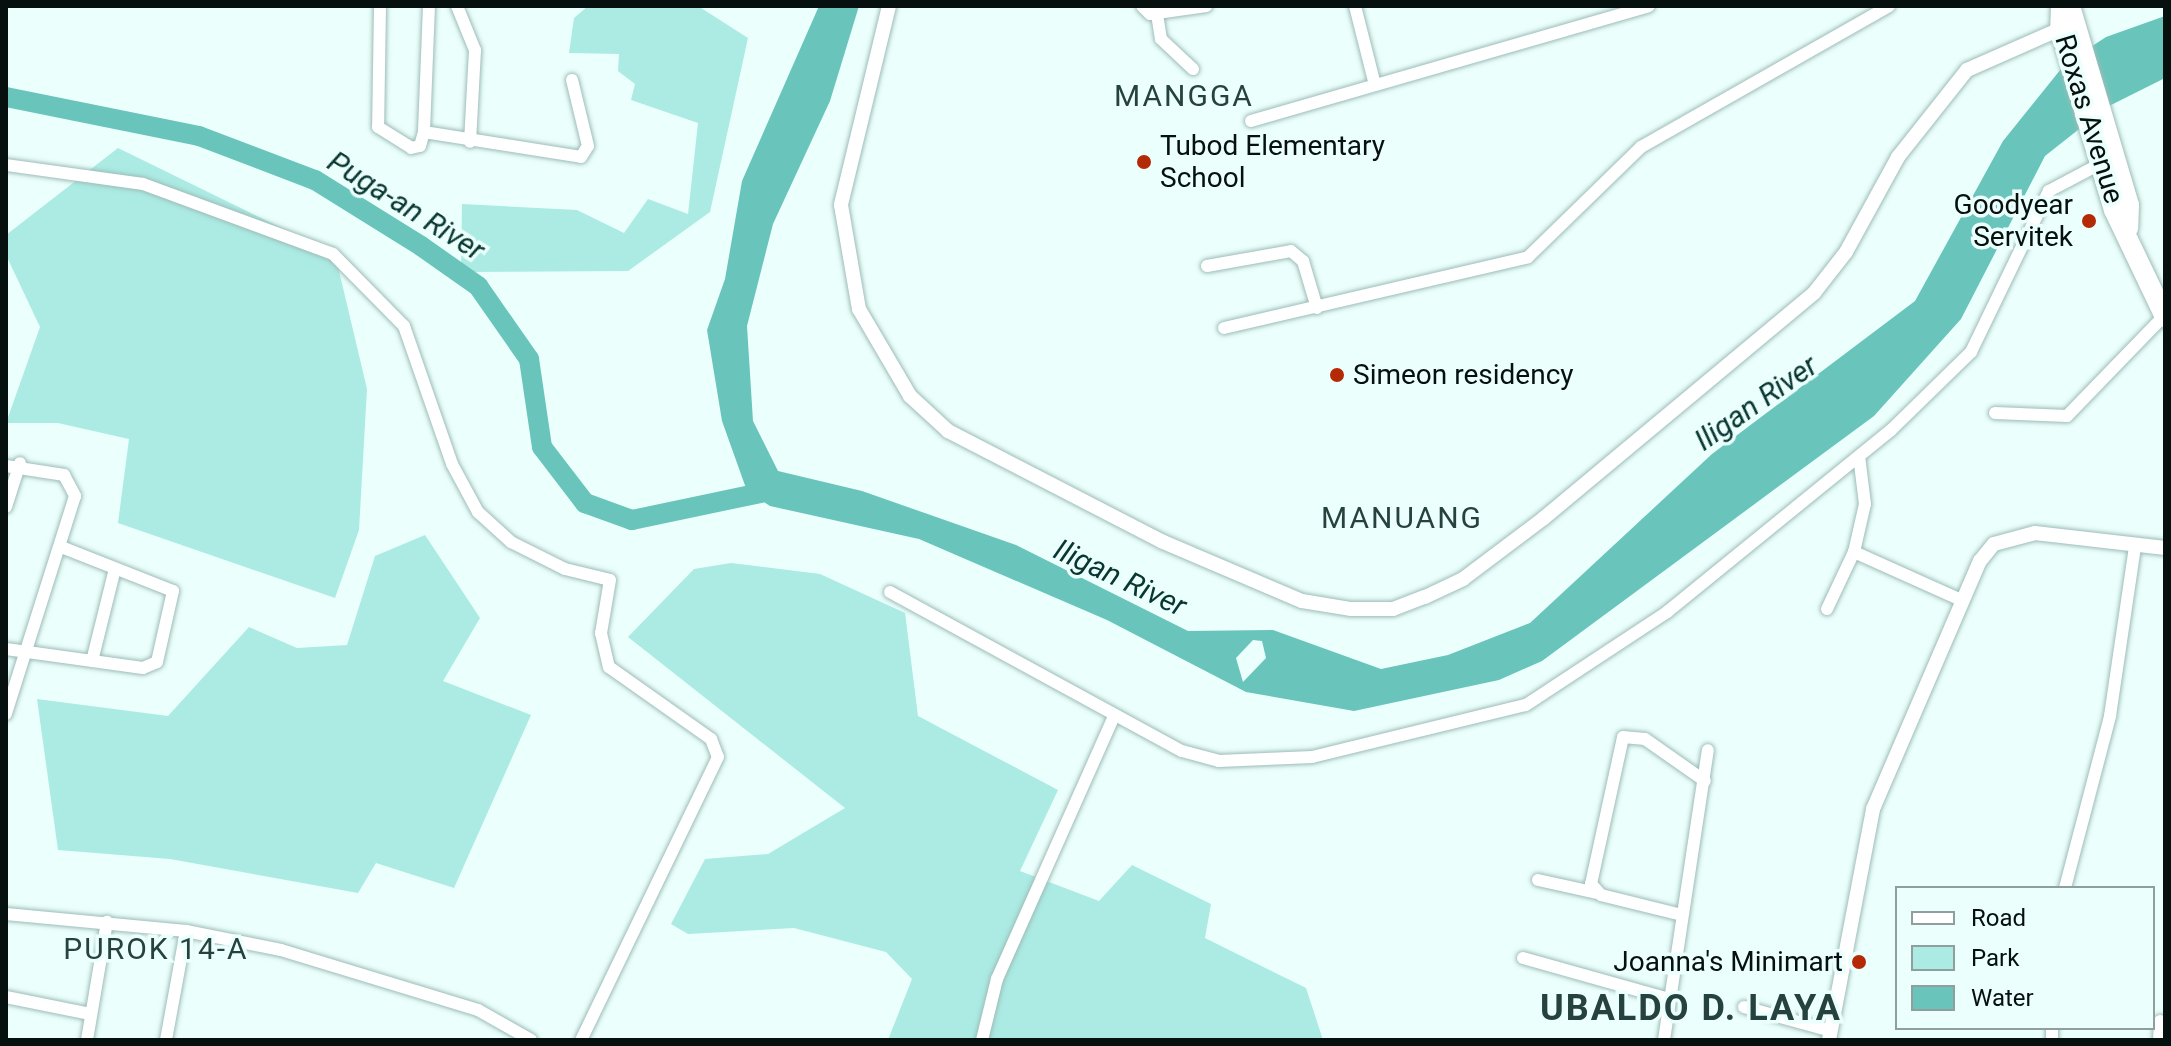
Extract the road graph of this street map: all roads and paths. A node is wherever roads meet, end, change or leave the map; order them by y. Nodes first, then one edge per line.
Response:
1 (380, 6) edge
2 (429, 6) edge
3 (457, 6) edge
4 (889, 6) edge
5 (1142, 6) edge
6 (1206, 6) edge
7 (1355, 6) edge
8 (1649, 6) edge
9 (1889, 6) edge
10 (2061, 6) edge
11 (2070, 6) edge
12 (1157, 14) junction
13 (2068, 36) junction
14 (1193, 69) dead end
15 (572, 80) dead end
16 (1375, 85) junction
17 (1251, 121) dead end
18 (424, 132) junction
19 (470, 142) junction
20 (2104, 158) junction
21 (6, 165) edge
22 (1207, 266) dead end
23 (1317, 308) junction
24 (2165, 316) edge
25 (1224, 328) dead end
26 (1995, 413) dead end
27 (1859, 456) junction
28 (20, 463) junction
29 (6, 466) edge
30 (6, 507) edge
31 (2135, 547) junction
32 (64, 548) junction
33 (2165, 548) edge
34 (1854, 552) junction
35 (115, 569) junction
36 (890, 592) dead end
37 (1959, 599) junction
38 (1827, 609) dead end
39 (6, 649) edge
40 (25, 655) junction
41 (92, 661) junction
42 (6, 714) edge
43 (1114, 716) junction
44 (1708, 750) dead end
45 (1705, 781) junction
46 (1538, 880) dead end
47 (2066, 886) edge
48 (1597, 893) junction
49 (6, 914) edge
50 (1682, 915) junction
51 (107, 922) junction
52 (186, 931) junction
53 (1523, 958) dead end
54 (6, 997) edge
55 (1669, 999) junction
56 (1744, 1007) dead end
57 (90, 1014) junction
58 (2159, 1021) edge
59 (1830, 1035) edge
60 (87, 1040) edge
61 (166, 1040) edge
62 (531, 1040) edge
63 (581, 1040) edge
64 (982, 1040) edge
65 (1664, 1040) edge
66 (2159, 1040) edge

1 - 18 street
2 - 18 street
3 - 19 street
4 - 13 street
5 - 12 street
6 - 12 street
7 - 16 street
8 - 16 street
9 - 23 street
10 - 13 highway, Roxas Avenue
11 - 13 highway, Roxas Avenue
12 - 14 street
13 - 20 highway, Roxas Avenue
15 - 19 street
16 - 17 street
18 - 19 street
20 - 24 highway, Roxas Avenue
20 - 27 street
21 - 63 street
22 - 23 street
23 - 25 street
24 - 26 street
27 - 34 street
27 - 43 street
28 - 29 street
28 - 30 street
28 - 32 street
31 - 33 street
31 - 37 street
31 - 47 street
32 - 35 street
32 - 40 street
34 - 37 street
34 - 38 street
35 - 41 street
35 - 41 street
36 - 43 street
37 - 59 street
39 - 40 street
40 - 41 street
40 - 42 street
43 - 64 street
44 - 45 street
45 - 48 street
45 - 50 street
46 - 48 street
48 - 50 street
49 - 51 street
50 - 55 street
51 - 52 street
51 - 57 street
52 - 61 street
52 - 62 street
53 - 55 street
54 - 57 street
55 - 65 street
56 - 59 street
57 - 60 street
58 - 66 street

